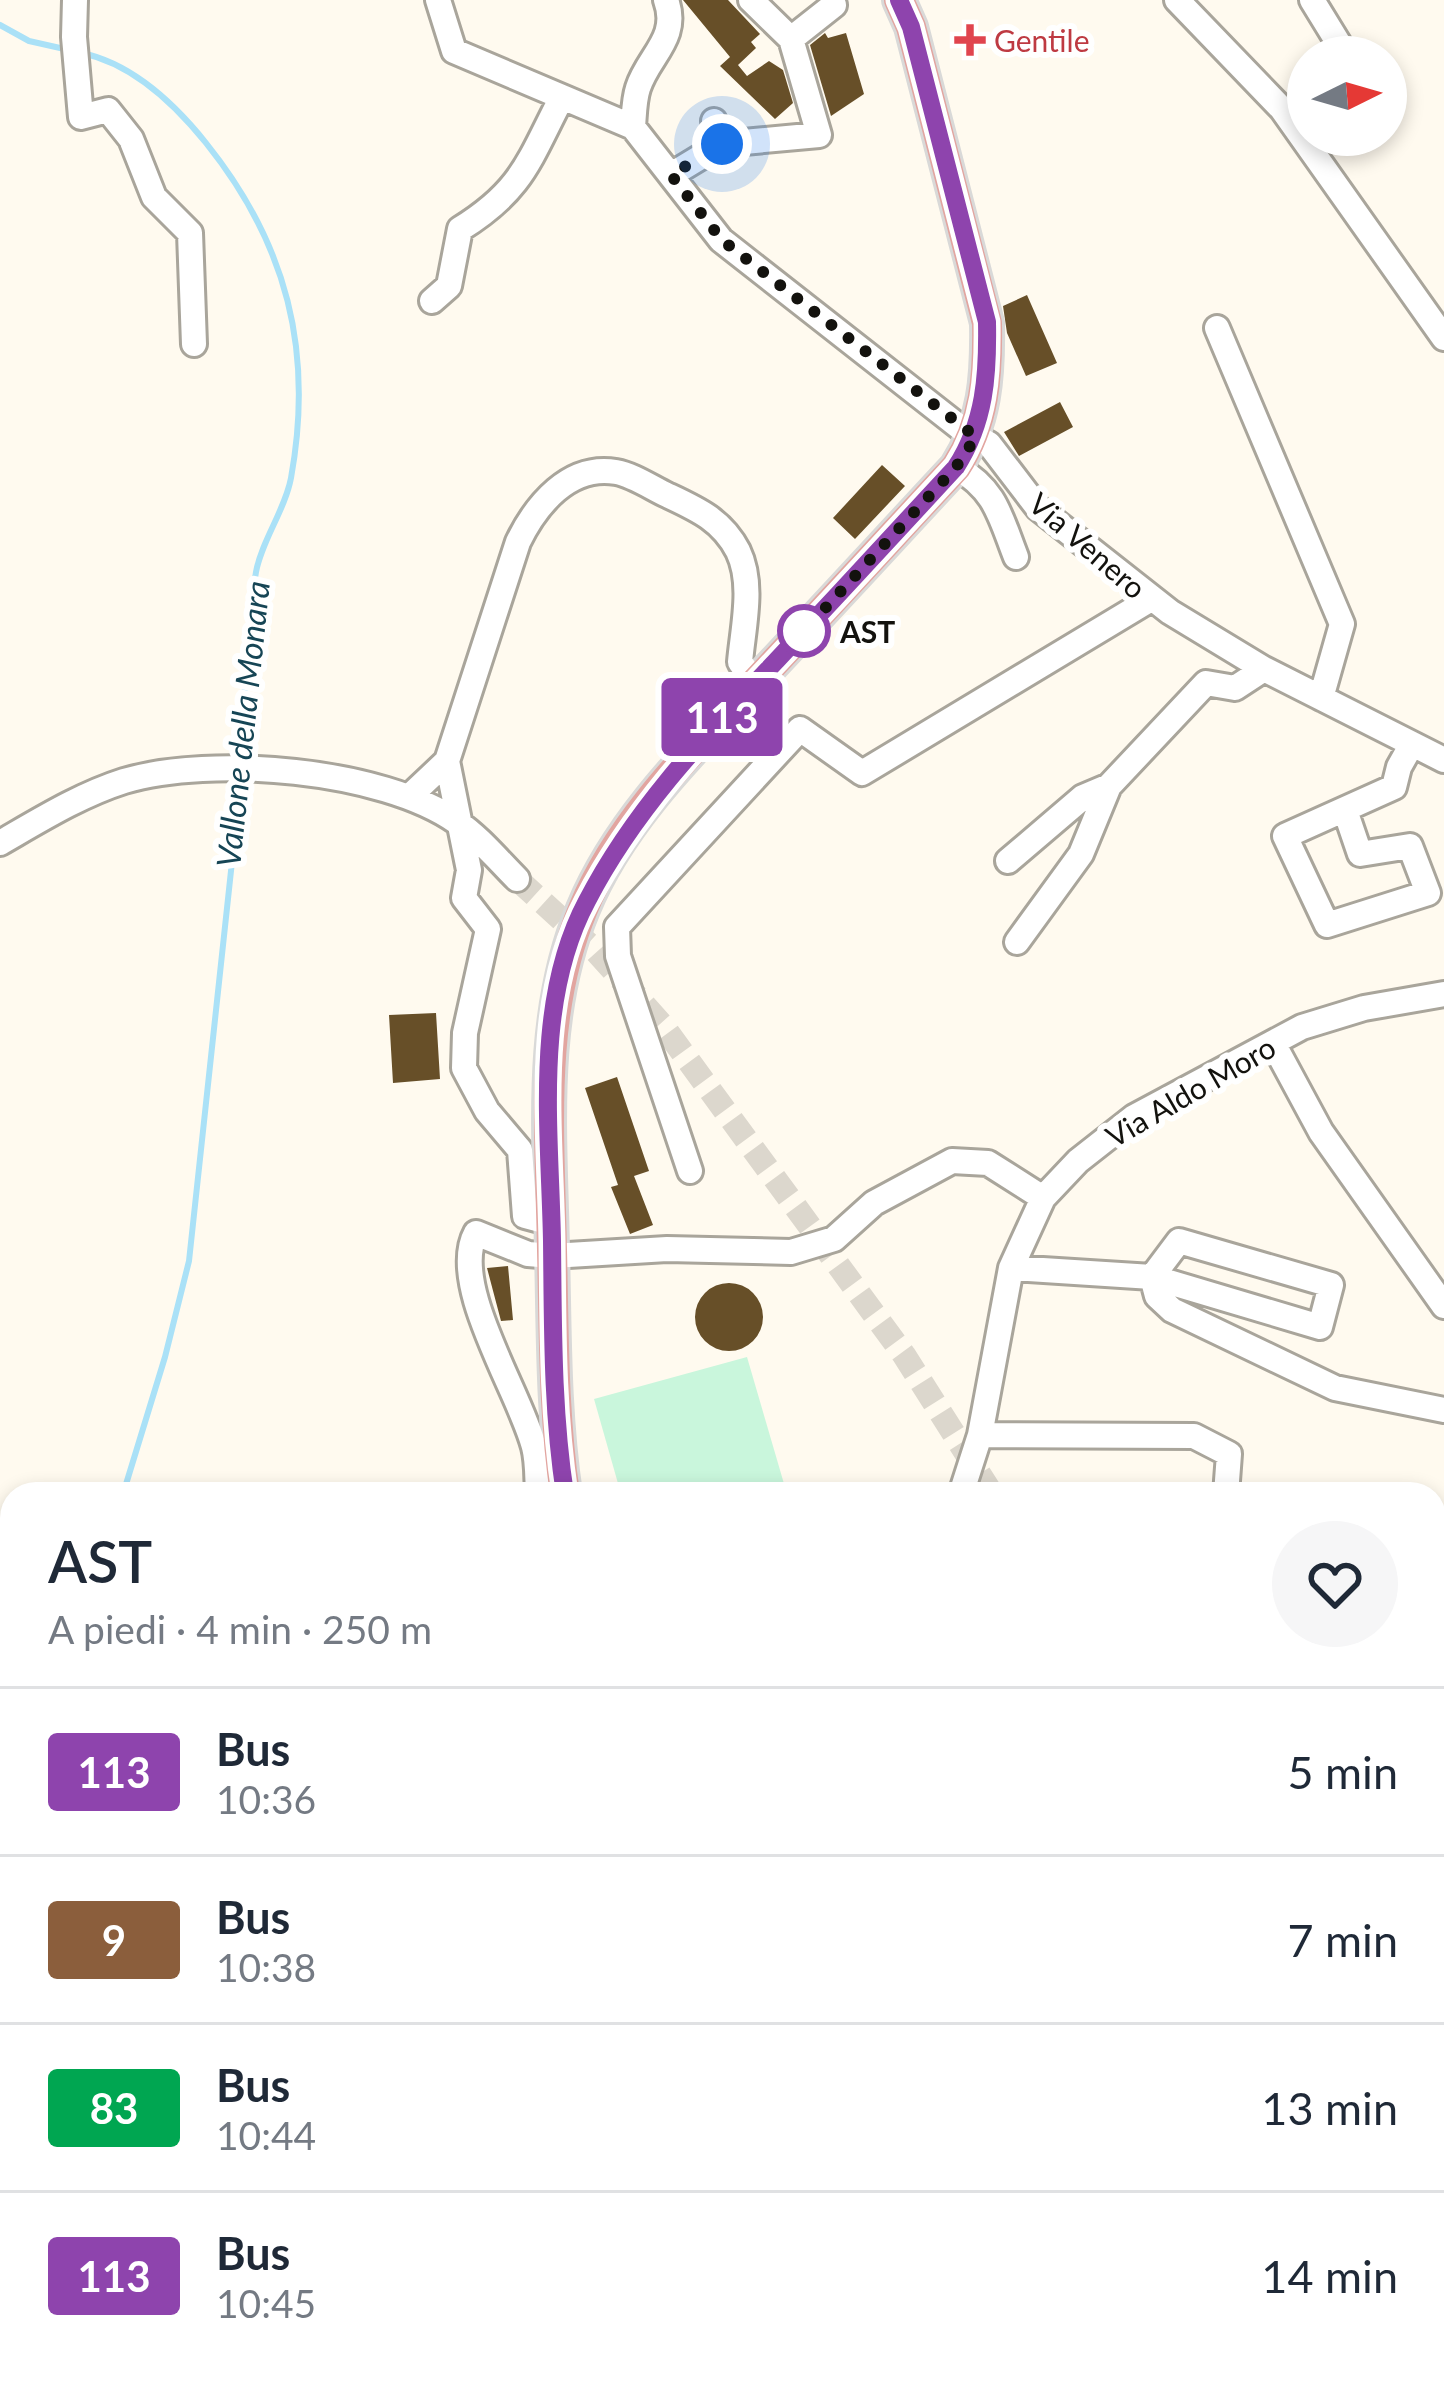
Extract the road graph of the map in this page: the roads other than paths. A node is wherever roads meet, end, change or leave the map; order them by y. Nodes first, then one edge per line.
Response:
1 (75, 0) edge
2 (438, 0) edge
3 (666, 0) edge
4 (751, 0) edge
5 (899, 0) edge
6 (1177, 0) edge
7 (1312, 0) edge
8 (833, 5) dead end
9 (1333, 36) edge
10 (790, 39) junction
11 (562, 97) junction
12 (633, 127) junction
13 (671, 175) junction
14 (432, 301) dead end
15 (1217, 328) dead end
16 (1444, 338) edge
17 (194, 344) dead end
18 (976, 437) junction
19 (956, 467) junction
20 (1016, 557) dead end
21 (1151, 599) junction
22 (1264, 669) junction
23 (755, 683) junction
24 (1321, 698) junction
25 (1412, 744) junction
26 (1444, 760) edge
27 (447, 761) junction
28 (1109, 786) junction
29 (410, 796) junction
30 (1345, 810) dead end
31 (458, 822) junction
32 (0, 843) edge
33 (1008, 861) dead end
34 (517, 879) tunnel mouth
35 (1017, 942) dead end
36 (1444, 994) edge
37 (1273, 1043) junction
38 (690, 1172) dead end
39 (1043, 1198) junction
40 (551, 1223) junction
41 (552, 1256) junction
42 (1243, 1263) junction
43 (1011, 1268) junction
44 (1152, 1277) junction
45 (1234, 1301) junction
46 (1444, 1306) edge
47 (1444, 1410) edge
48 (980, 1435) junction
49 (537, 1482) edge
50 (563, 1482) edge
51 (965, 1482) edge
52 (1227, 1482) edge

1 - 17 street
2 - 11 street, Via Venero
3 - 12 street
4 - 10 street
5 - 18 main road
6 - 16 street
7 - 9 street
8 - 10 street
10 - 13 street
11 - 12 street, Via Venero
11 - 14 street
12 - 13 street, Via Venero
13 - 18 street, Via Venero
15 - 24 street
18 - 19 main road
18 - 21 street, Via Venero
19 - 20 street
19 - 23 main road
21 - 22 street, Via Venero
21 - 38 street
22 - 24 street, Via Venero
22 - 28 street
23 - 27 street
23 - 40 main road
24 - 25 street, Via Venero
25 - 26 street, Via Venero
25 - 30 street
27 - 29 street
27 - 31 street
28 - 33 street
28 - 35 street
29 - 31 street
29 - 32 street
31 - 34 street
31 - 40 street
36 - 37 street, Via Aldo Moro
37 - 39 street, Via Aldo Moro
37 - 46 street
39 - 41 street
39 - 43 street, Via Aldo Moro
40 - 41 main road
41 - 49 street
41 - 50 main road
42 - 44 street
42 - 45 street
42 - 45 street
43 - 44 street
43 - 48 street, Via Aldo Moro
44 - 45 street
44 - 47 street
48 - 51 street, Via Aldo Moro
48 - 52 street

